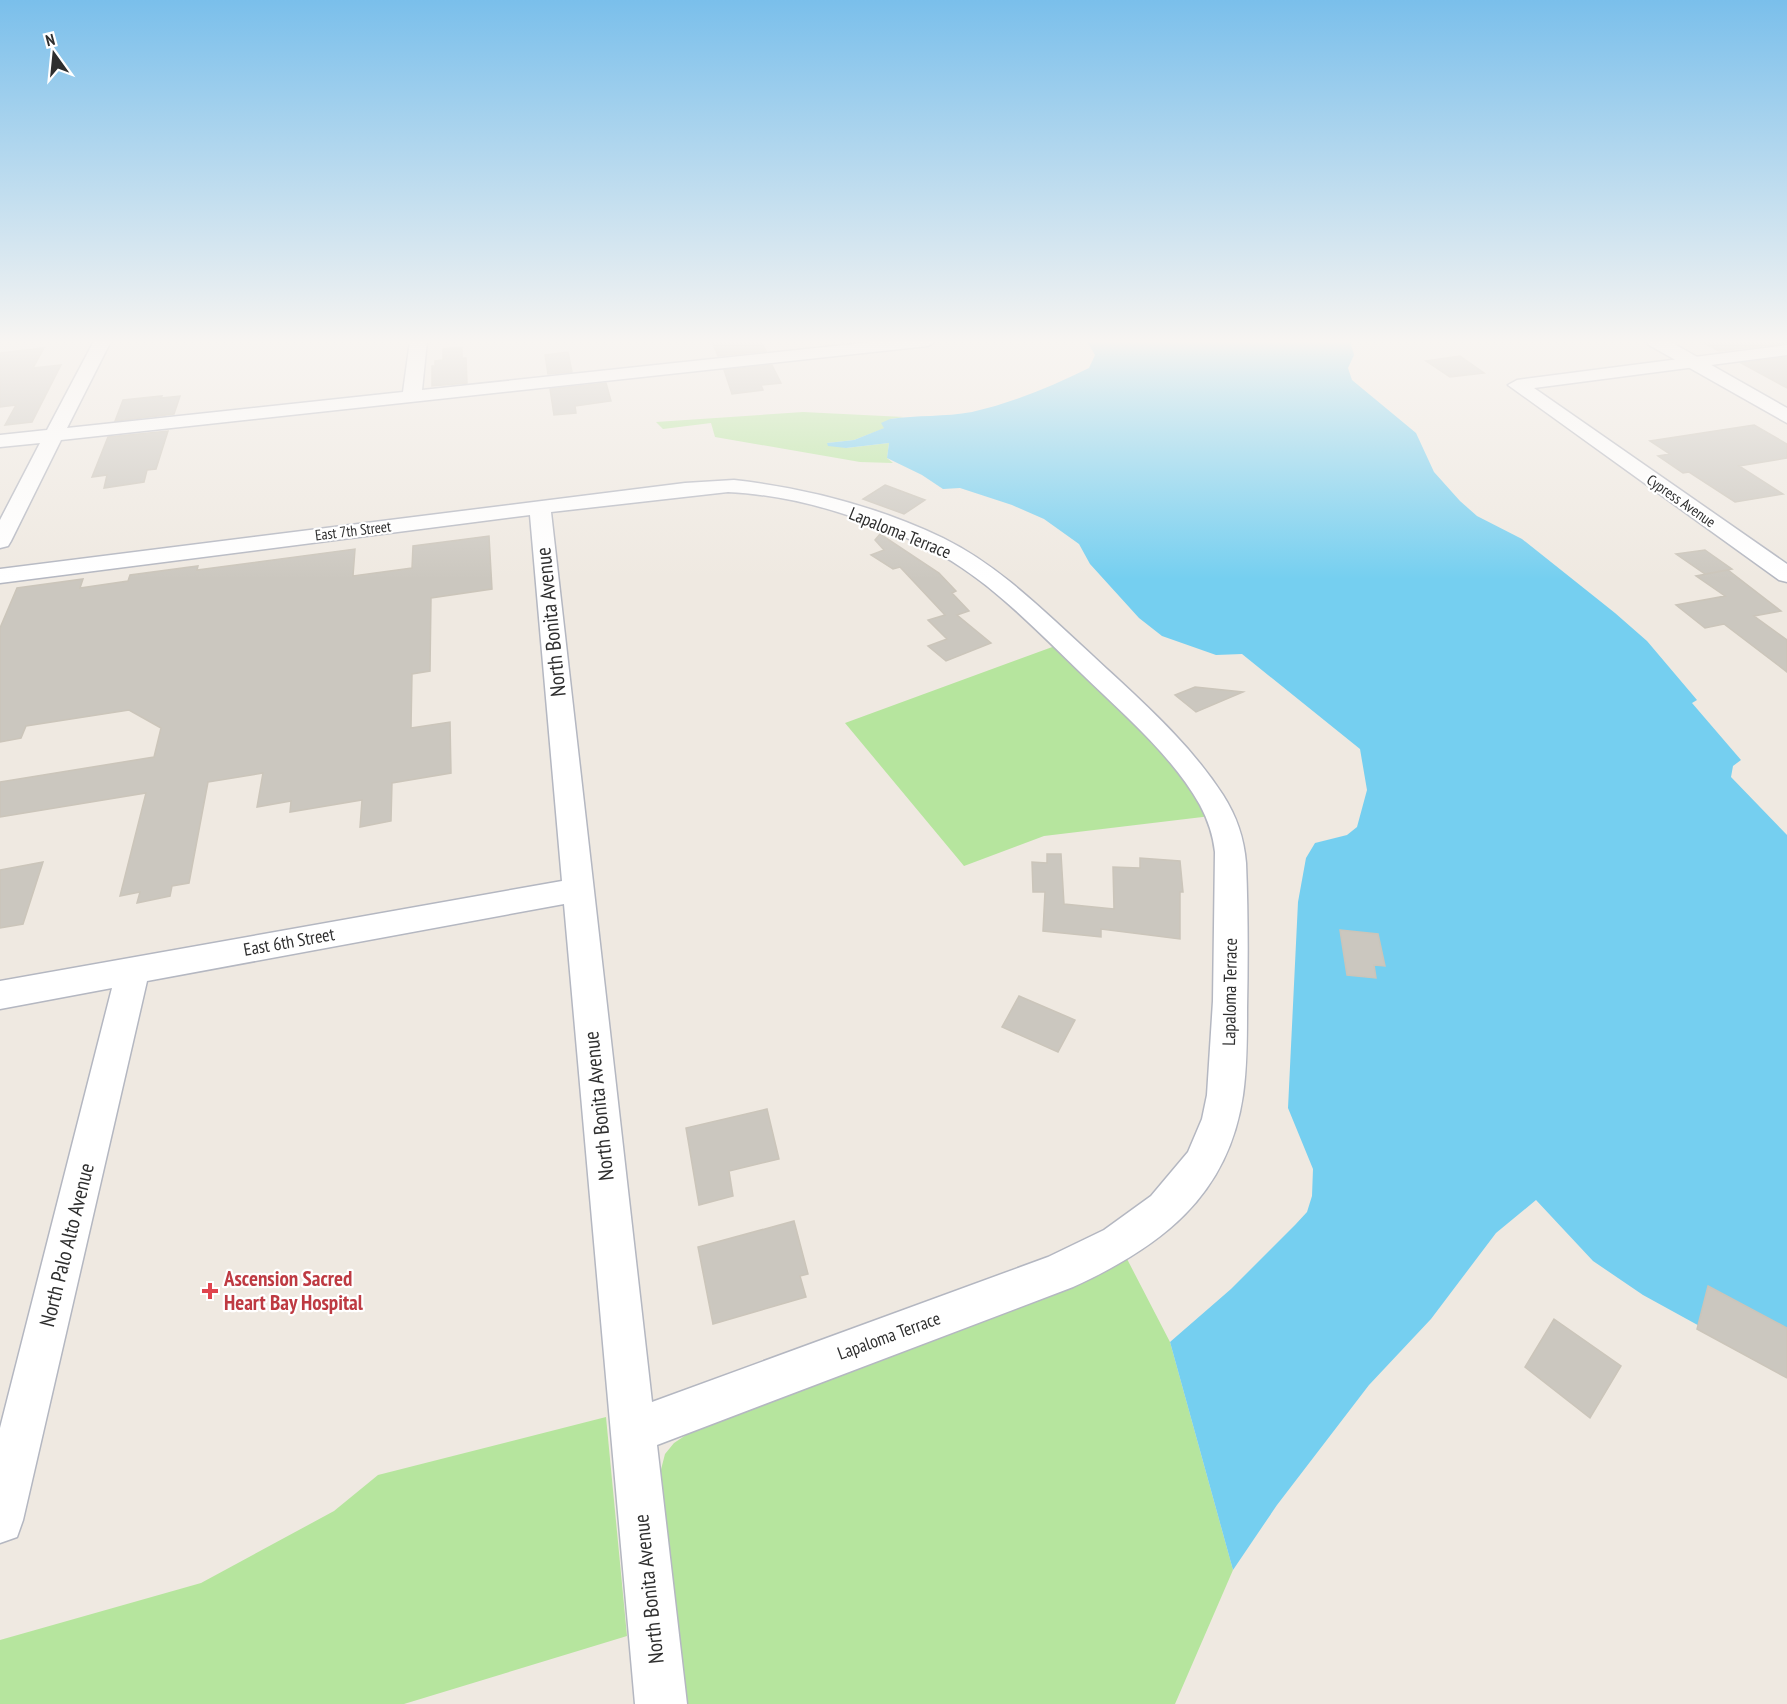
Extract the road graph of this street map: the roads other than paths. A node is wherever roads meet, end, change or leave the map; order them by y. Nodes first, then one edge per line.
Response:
1 (63, 421) edge
2 (197, 421) edge
3 (1567, 421) edge
4 (56, 436) junction
5 (0, 441) edge
6 (706, 487) joint
7 (540, 508) junction
8 (0, 541) edge
9 (1787, 575) edge
10 (0, 576) edge
11 (578, 890) junction
12 (133, 970) junction
13 (0, 995) edge
14 (632, 1429) junction
15 (0, 1520) edge
16 (661, 1704) edge

1 - 4 street
2 - 4 street
3 - 9 street, Cypress Avenue
4 - 5 street
4 - 8 street
6 - 7 street, East 7th Street
6 - 14 street, Lapaloma Terrace
7 - 10 street, East 7th Street
7 - 11 street, North Bonita Avenue
11 - 12 street, East 6th Street
11 - 14 street, North Bonita Avenue
12 - 13 street, East 6th Street
12 - 15 street, North Palo Alto Avenue
14 - 16 street, North Bonita Avenue

